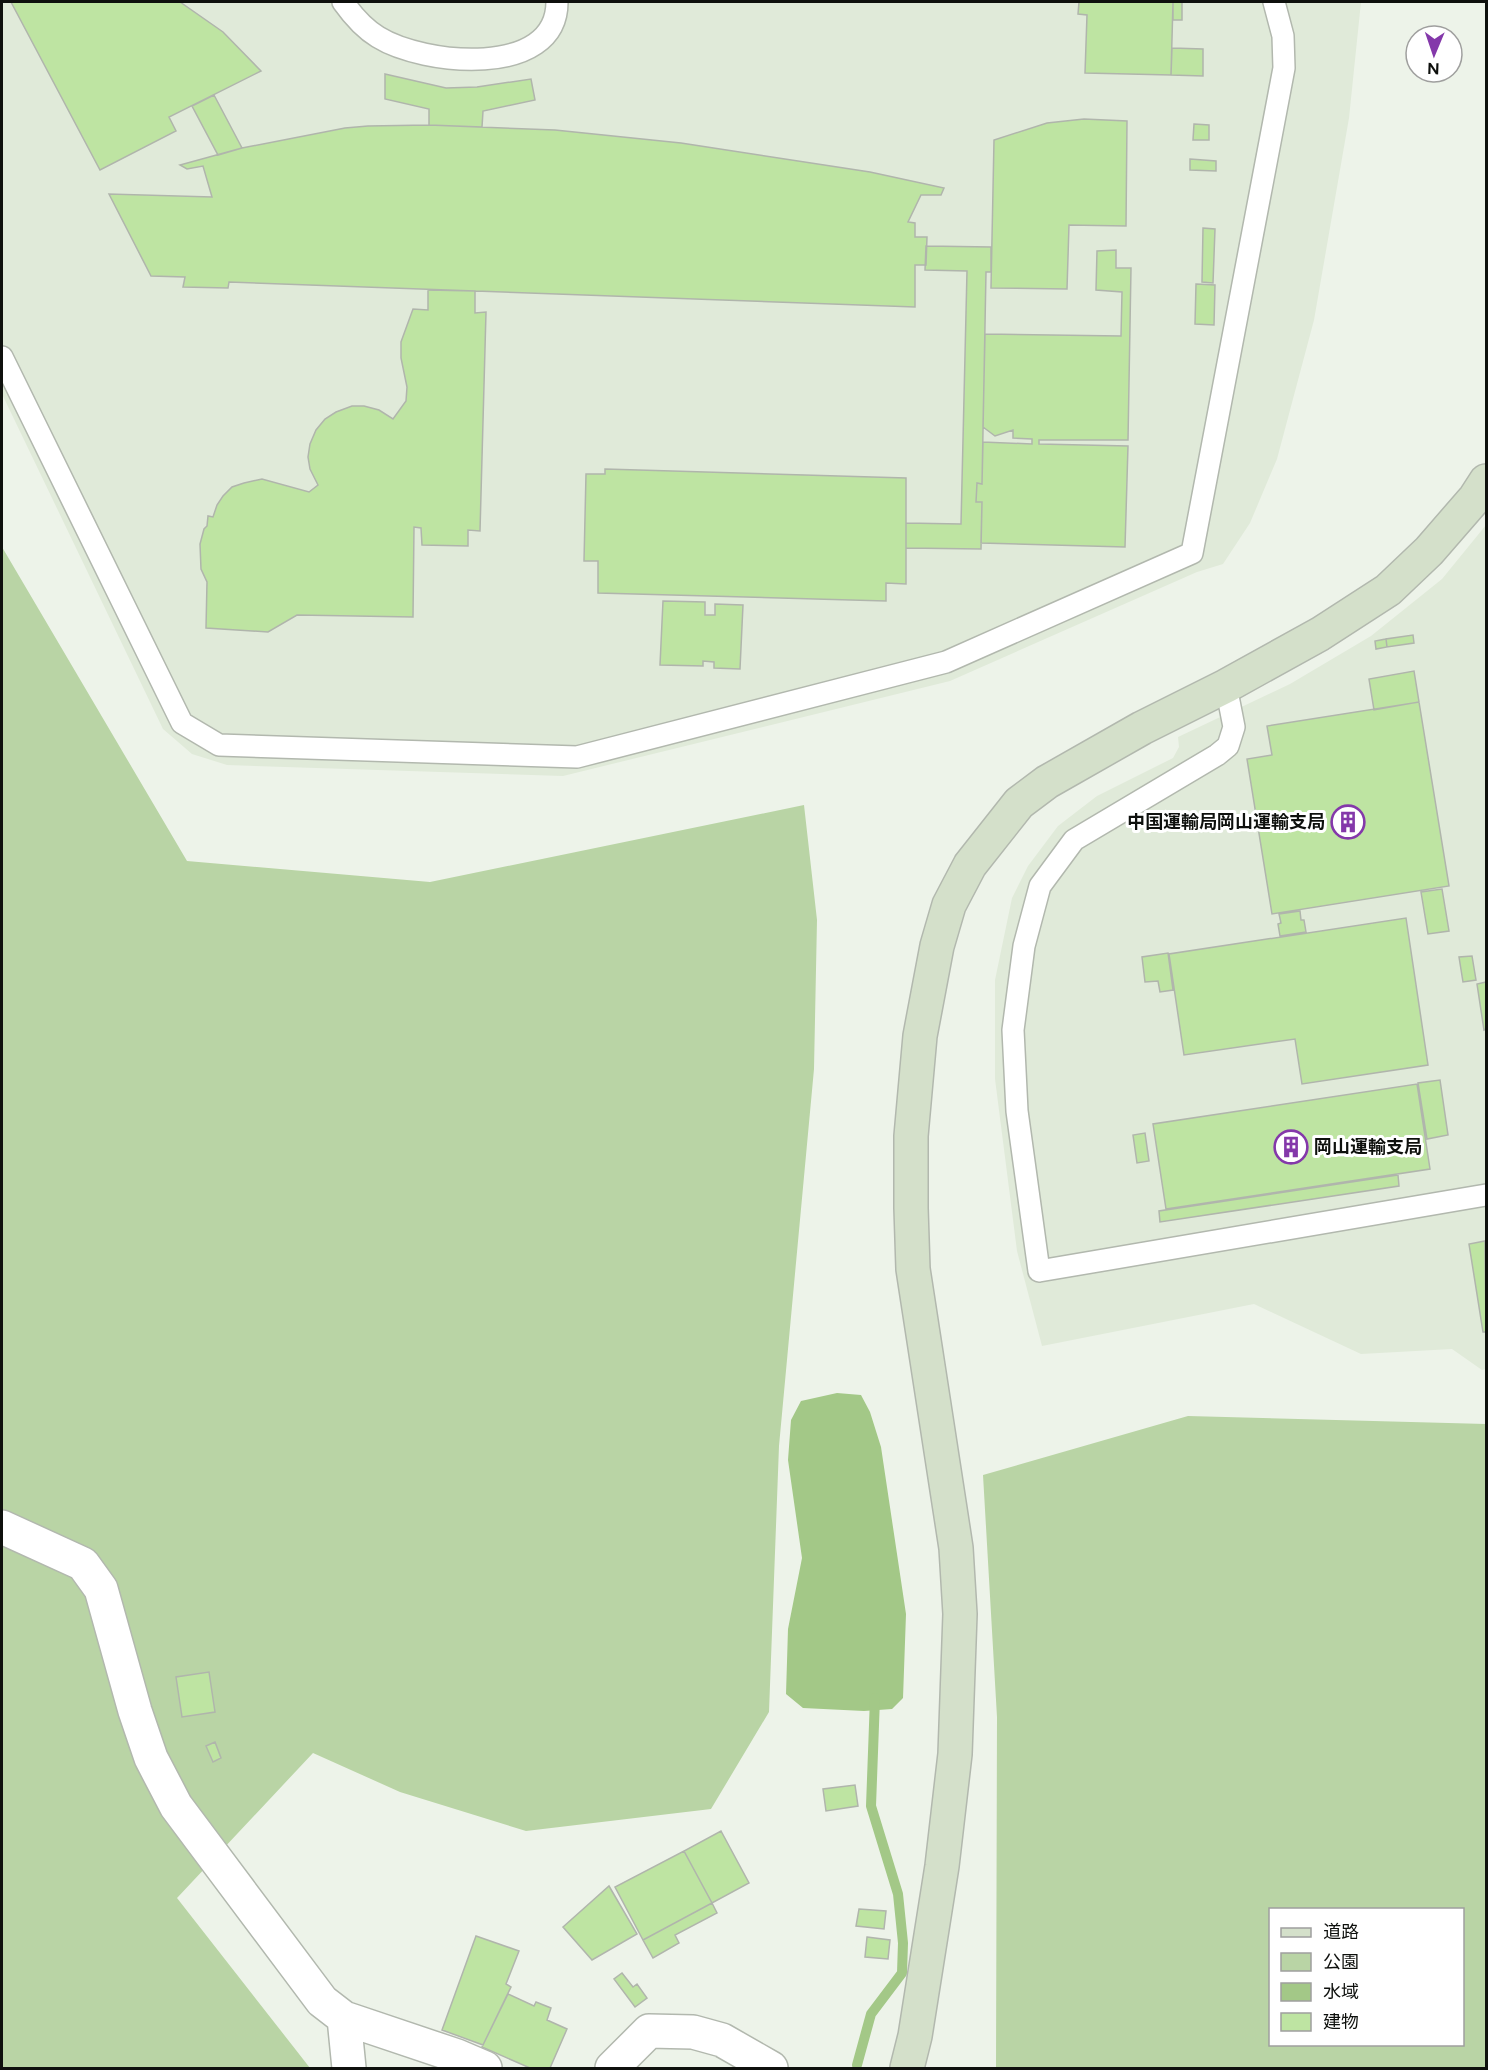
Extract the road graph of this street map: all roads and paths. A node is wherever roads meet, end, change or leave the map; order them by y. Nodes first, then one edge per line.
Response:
1 (343, 2) edge
2 (557, 2) edge
3 (1274, 2) edge
4 (2, 357) edge
5 (1483, 495) edge
6 (1226, 686) junction
7 (1486, 1195) edge
8 (2, 1527) edge
9 (344, 2018) junction
10 (350, 2068) edge
11 (485, 2068) edge
12 (612, 2068) edge
13 (771, 2068) edge
14 (907, 2068) edge

1 - 2 lane
3 - 4 lane
5 - 6 street
6 - 7 lane
6 - 14 street
8 - 9 street
9 - 10 street
9 - 11 street
12 - 13 street

